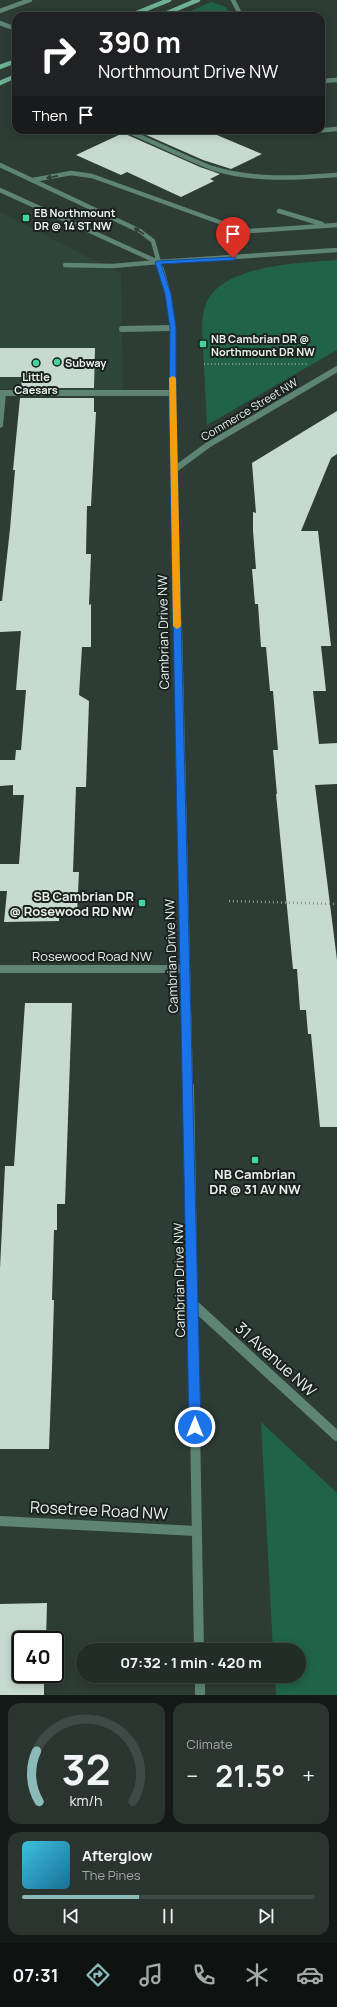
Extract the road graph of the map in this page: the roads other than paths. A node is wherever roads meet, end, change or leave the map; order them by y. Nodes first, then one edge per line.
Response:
1 (30, 0) edge
2 (170, 0) edge
3 (198, 0) edge
4 (233, 0) edge
5 (0, 11) edge
6 (139, 12) edge
7 (170, 12) edge
8 (239, 12) edge
9 (0, 23) edge
10 (12, 28) edge
11 (12, 63) edge
12 (0, 68) edge
13 (12, 78) edge
14 (337, 80) edge
15 (325, 81) edge
16 (0, 83) edge
17 (337, 129) edge
18 (325, 130) edge
19 (134, 134) edge
20 (0, 165) edge
21 (337, 175) edge
22 (33, 180) junction
23 (0, 190) edge
24 (279, 211) dead end
25 (337, 225) edge
26 (327, 226) junction
27 (337, 250) edge
28 (158, 262) junction
29 (65, 265) dead end
30 (173, 328) junction
31 (122, 330) dead end
32 (337, 369) edge
33 (2, 393) edge
34 (173, 393) junction
35 (0, 425) edge
36 (174, 470) junction
37 (0, 969) edge
38 (185, 969) junction
39 (194, 1305) junction
40 (337, 1436) edge
41 (0, 1521) edge
42 (196, 1531) junction
43 (199, 1643) edge
44 (200, 1683) edge
45 (200, 1695) edge

1 - 5 street
2 - 6 main road
3 - 7 main road
4 - 8 street
9 - 10 street
11 - 12 main road
13 - 16 main road
14 - 15 street
17 - 18 street
19 - 21 street
20 - 22 street, Cambrian Drive NW
26 -> 22 street
28 -> 22 street, Cambrian Drive NW
23 - 28 street
24 - 26 street
25 - 26 street
27 - 28 street
28 - 29 street
28 - 30 street, Cambrian Drive NW
30 - 31 street
30 - 34 street, Cambrian Drive NW
32 - 36 street, Commerce Street NW
33 - 34 street
33 - 35 street
34 - 36 street, Cambrian Drive NW
36 - 38 street, Cambrian Drive NW
37 - 38 street, Rosewood Road NW
38 - 39 street, Cambrian Drive NW
39 - 40 street, 31 Avenue NW
39 - 42 street, Cambrian Drive NW
41 - 42 street, Rosetree Road NW
42 - 43 street, Cambrian Drive NW
44 - 45 street

